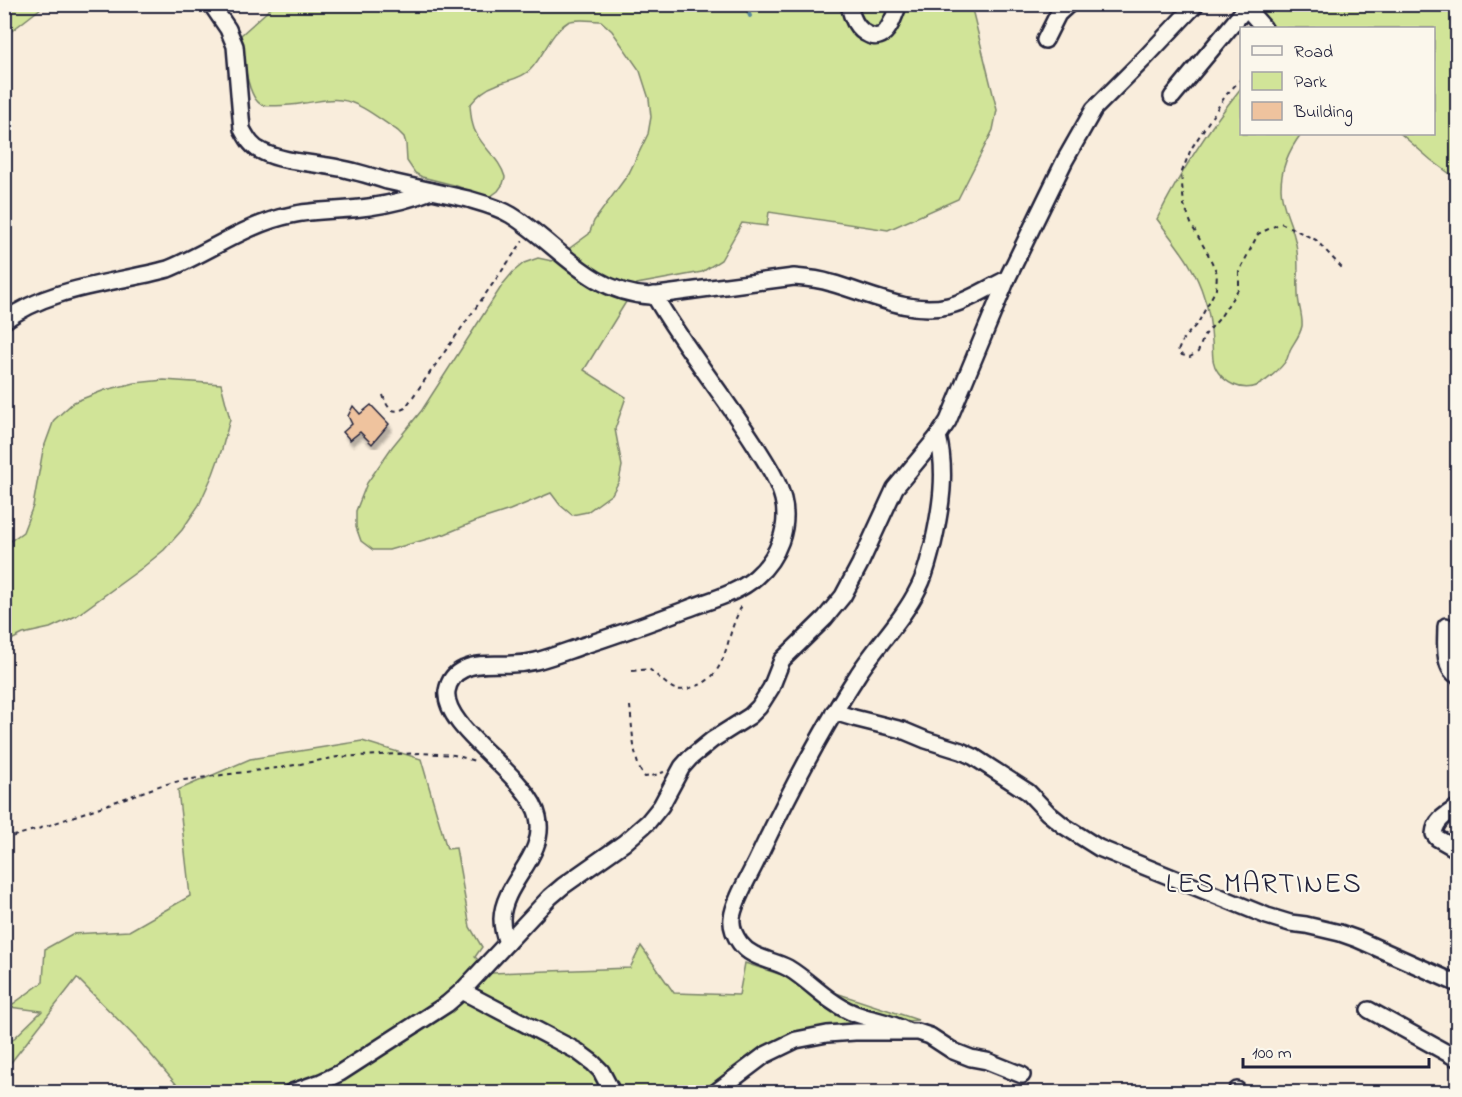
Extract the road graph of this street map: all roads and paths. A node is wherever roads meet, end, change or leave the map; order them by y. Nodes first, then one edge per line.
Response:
1 (211, 4) edge
2 (849, 4) edge
3 (899, 4) edge
4 (1069, 4) edge
5 (1196, 4) edge
6 (1244, 6) edge
7 (1263, 27) edge
8 (1045, 40) dead end
9 (1240, 80) edge
10 (1172, 97) dead end
11 (432, 192) junction
12 (531, 230) junction
13 (1342, 268) dead end
14 (1007, 279) junction
15 (654, 296) junction
16 (4, 321) edge
17 (383, 395) dead end
18 (938, 436) junction
19 (751, 581) junction
20 (1446, 626) dead end
21 (632, 671) dead end
22 (1458, 675) edge
23 (630, 706) dead end
24 (834, 712) junction
25 (686, 762) junction
26 (498, 763) junction
27 (1458, 807) edge
28 (4, 839) edge
29 (1458, 850) edge
30 (507, 943) junction
31 (1458, 984) edge
32 (462, 991) junction
33 (1369, 1010) dead end
34 (907, 1031) junction
35 (1458, 1059) edge
36 (1022, 1075) dead end
37 (292, 1092) edge
38 (612, 1092) edge
39 (716, 1092) edge

1 - 11 street
2 - 3 street
4 - 8 street
5 - 14 street
6 - 7 street
6 - 10 street
9 - 13 path
11 - 12 street
11 - 16 street
12 - 15 street
12 - 17 path
14 - 15 street
14 - 18 street
15 - 19 street
18 - 24 street
18 - 25 street
19 - 21 path
19 - 26 street
20 - 22 street
23 - 25 path
24 - 31 street
24 - 34 street
25 - 30 street
26 - 28 path
26 - 30 street
27 - 29 street
30 - 32 street
32 - 37 street
32 - 38 street
33 - 35 street
34 - 36 street
34 - 39 street

